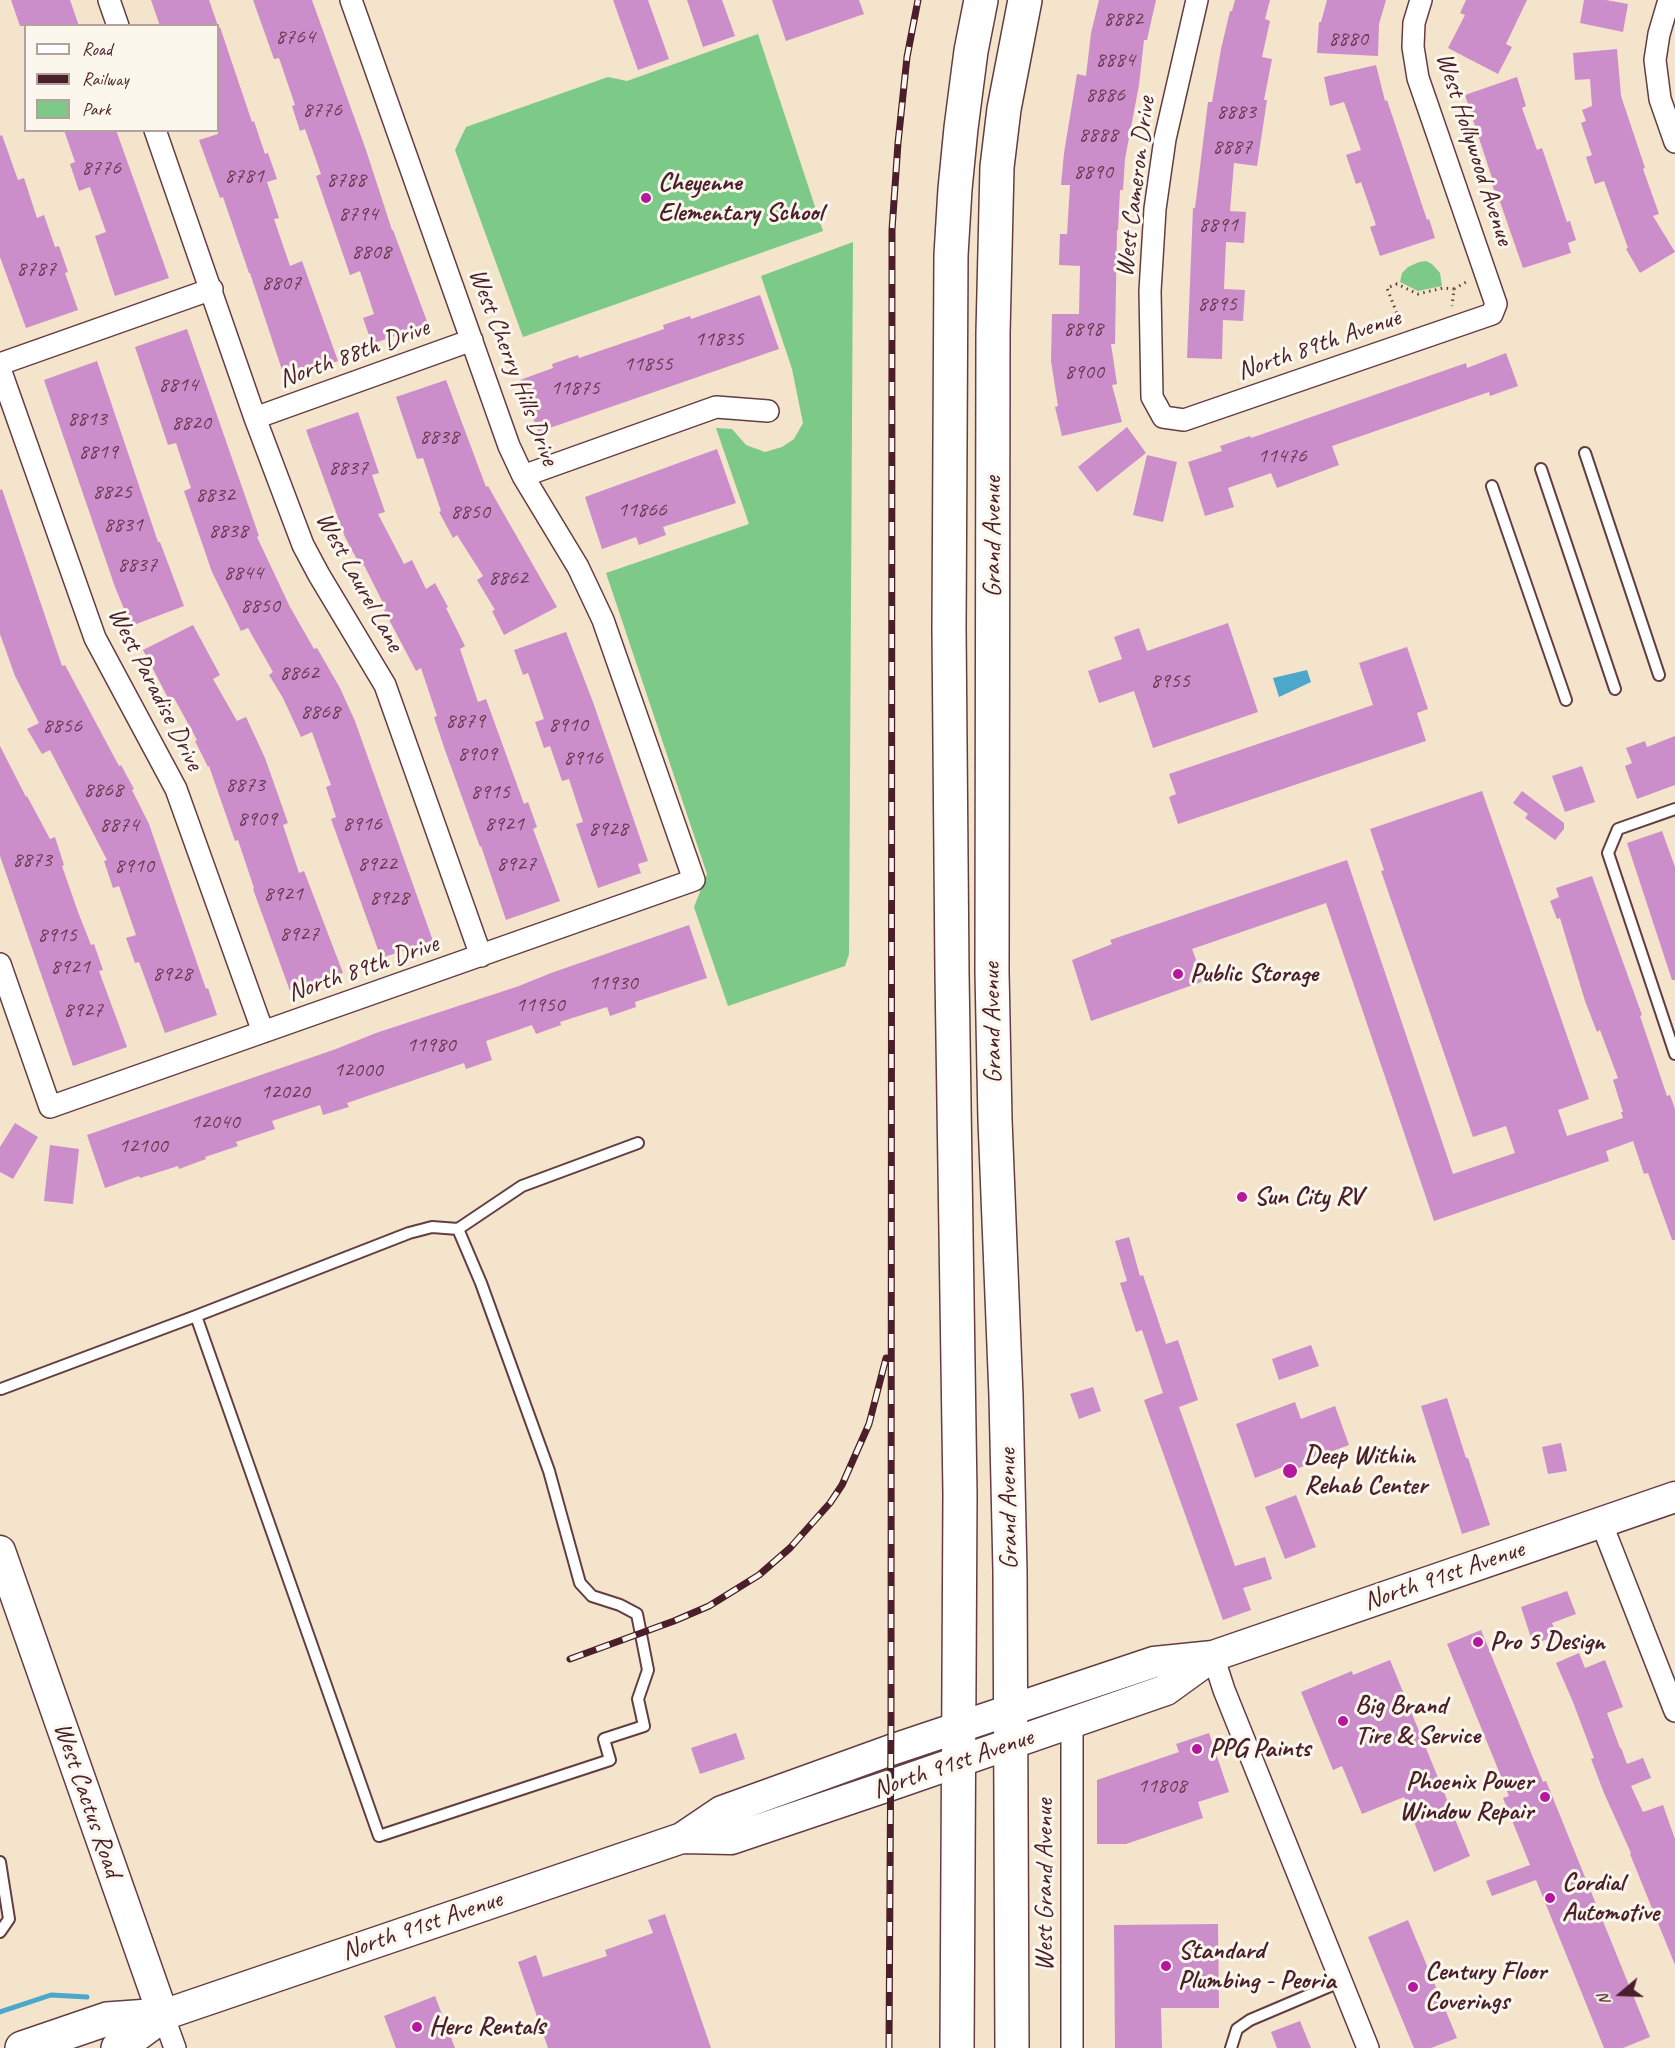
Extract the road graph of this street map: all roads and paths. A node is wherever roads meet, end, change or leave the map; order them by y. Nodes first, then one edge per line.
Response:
1 (109, 0) edge
2 (351, 0) edge
3 (981, 0) edge
4 (1025, 0) edge
5 (1197, 0) edge
6 (1421, 0) edge
7 (1669, 0) edge
8 (117, 24) edge
9 (156, 132) edge
10 (1675, 142) edge
11 (1472, 287) dead end
12 (212, 289) junction
13 (1454, 289) junction
14 (1458, 307) dead end
15 (1492, 314) joint
16 (472, 340) junction
17 (1406, 344) junction
18 (0, 364) edge
19 (0, 369) edge
20 (768, 411) dead end
21 (1163, 417) joint
22 (255, 418) junction
23 (1586, 453) dead end
24 (1542, 469) dead end
25 (523, 476) junction
26 (1492, 486) dead end
27 (993, 627) junction
28 (950, 628) junction
29 (1659, 675) dead end
30 (1615, 689) dead end
31 (1566, 700) dead end
32 (1675, 809) edge
33 (694, 880) joint
34 (482, 956) junction
35 (0, 964) edge
36 (992, 972) junction
37 (952, 973) junction
38 (263, 1032) junction
39 (1675, 1054) edge
40 (638, 1143) dead end
41 (458, 1229) junction
42 (196, 1316) junction
43 (1, 1389) edge
44 (1675, 1497) edge
45 (1601, 1522) junction
46 (0, 1551) edge
47 (1213, 1656) junction
48 (1671, 1687) edge
49 (1010, 1710) junction
50 (1675, 1711) edge
51 (1072, 1723) junction
52 (958, 1728) junction
53 (1010, 1744) junction
54 (958, 1762) junction
55 (682, 1838) junction
56 (0, 1862) edge
57 (0, 1932) edge
58 (1342, 1981) junction
59 (163, 2015) junction
60 (22, 2048) edge
61 (118, 2048) edge
62 (175, 2048) edge
63 (957, 2048) edge
64 (1011, 2048) edge
65 (1072, 2048) edge
66 (1231, 2048) edge
67 (1368, 2048) edge

1 - 8 street
2 - 16 street, West Cherry Hills Drive
3 - 28 highway, Grand Avenue
4 - 27 highway, Grand Avenue
5 - 21 street, West Cameron Drive
6 - 15 street, West Hollywood Avenue
7 - 10 street
9 - 12 street, West Laurel Lane
11 - 13 path
12 - 18 street
12 - 22 street, West Laurel Lane
13 - 14 path
13 - 17 path
15 - 17 street, North 89th Avenue
16 - 22 street, North 88th Drive
16 - 25 street, West Cherry Hills Drive
17 - 21 street, North 89th Avenue
19 - 38 street, West Paradise Drive
20 - 25 street
22 - 34 street, West Laurel Lane
23 - 29 lane
24 - 30 lane
25 - 33 street, West Cherry Hills Drive
26 - 31 lane
27 - 28 highway
27 - 36 highway, Grand Avenue
28 - 37 highway, Grand Avenue
32 - 39 lane
33 - 34 street, North 89th Drive
34 - 38 street, North 89th Drive
35 - 38 street, North 89th Drive
36 - 37 highway
36 - 49 highway, Grand Avenue
37 - 52 highway, Grand Avenue
40 - 41 lane
41 - 42 lane
41 - 42 lane
42 - 43 lane
44 - 45 main road, North 91st Avenue
45 - 47 main road, North 91st Avenue
45 - 48 street
46 - 59 main road, West Cactus Road
47 - 49 main road, North 91st Avenue
47 - 51 main road, North 91st Avenue
47 - 58 street
48 - 50 street
49 - 52 main road, North 91st Avenue
49 - 53 highway, Grand Avenue
51 - 53 main road, North 91st Avenue
51 - 65 street, West Grand Avenue
52 - 54 highway, Grand Avenue
52 - 55 main road, North 91st Avenue
53 - 54 main road, North 91st Avenue
53 - 64 highway, Grand Avenue
54 - 55 main road, North 91st Avenue
54 - 63 highway, Grand Avenue
55 - 59 main road, North 91st Avenue
56 - 57 lane
58 - 66 lane
58 - 67 street
59 - 60 highway
59 - 61 highway
59 - 62 street, West Cactus Road

